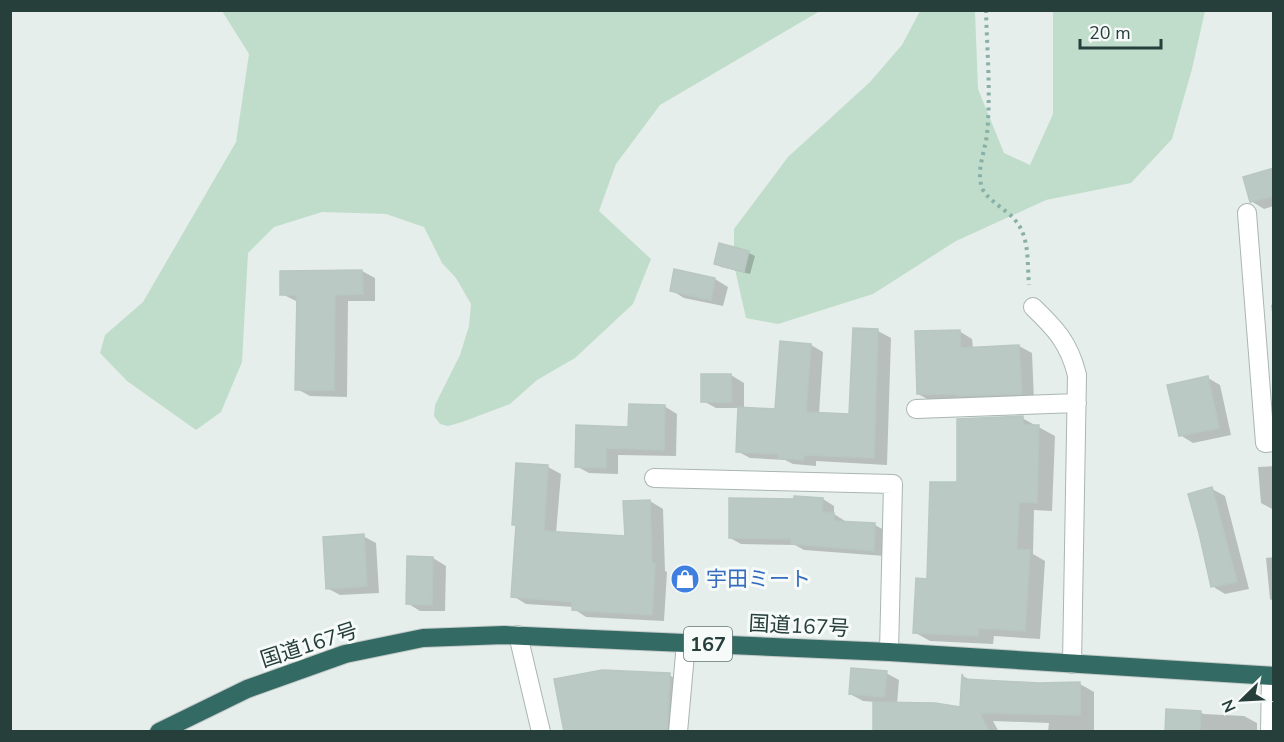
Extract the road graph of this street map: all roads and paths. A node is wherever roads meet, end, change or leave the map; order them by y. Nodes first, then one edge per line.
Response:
1 (986, 10) edge
2 (1247, 213) dead end
3 (1034, 307) joint
4 (1077, 403) junction
5 (916, 409) dead end
6 (1274, 442) edge
7 (654, 478) dead end
8 (518, 635) junction
9 (686, 643) junction
10 (889, 652) junction
11 (1072, 664) junction
12 (1272, 676) edge
13 (159, 732) edge
14 (541, 732) edge
15 (678, 732) edge
16 (1270, 732) edge

1 - 3 path
2 - 6 street
3 - 4 street
4 - 5 street
4 - 11 street
7 - 10 street
8 - 9 highway, 国道167号 / 167
8 - 13 highway, 国道167号 / 167
8 - 14 street
9 - 10 highway, 国道167号 / 167
9 - 15 street
10 - 11 highway, 国道167号 / 167
11 - 12 highway, 国道167号 / 167
12 - 16 street

